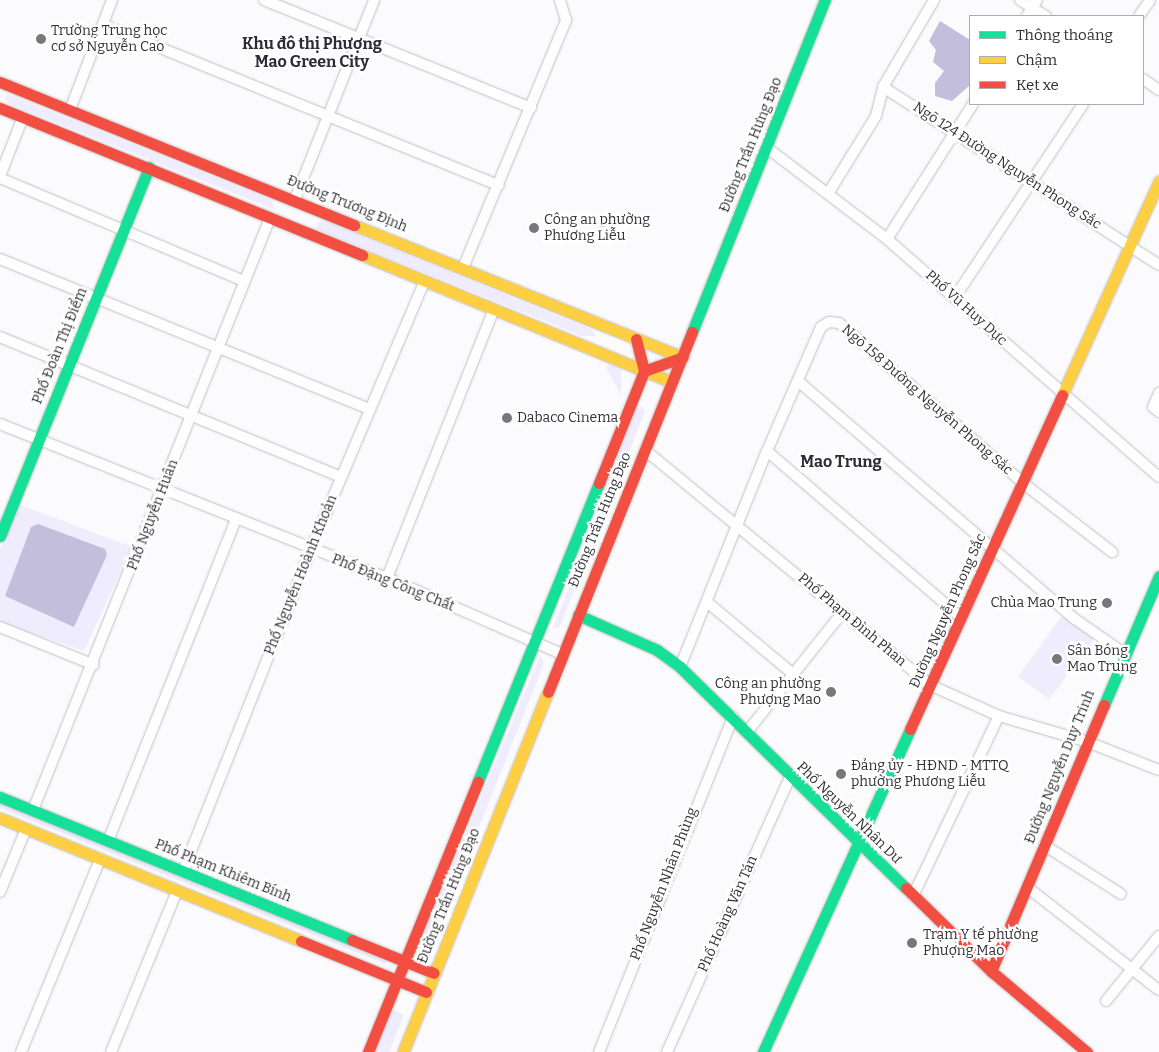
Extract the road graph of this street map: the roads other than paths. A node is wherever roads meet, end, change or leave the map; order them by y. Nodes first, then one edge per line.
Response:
1 (112, 0) edge
2 (374, 0) edge
3 (560, 0) edge
4 (825, 0) edge
5 (934, 0) edge
6 (1020, 0) edge
7 (1150, 0) edge
8 (269, 1) edge
9 (1032, 8) edge
10 (1044, 15) edge
11 (1140, 15) edge
12 (104, 25) junction
13 (359, 39) junction
14 (1144, 80) edge
15 (0, 82) edge
16 (883, 87) junction
17 (1159, 90) edge
18 (972, 105) edge
19 (1082, 105) edge
20 (0, 108) edge
21 (531, 108) junction
22 (70, 110) junction
23 (326, 115) junction
24 (23, 117) junction
25 (956, 132) junction
26 (766, 147) junction
27 (149, 167) junction
28 (0, 177) edge
29 (1159, 181) edge
30 (1032, 183) junction
31 (499, 185) junction
32 (829, 192) junction
33 (295, 199) junction
34 (270, 218) junction
35 (285, 224) junction
36 (123, 231) junction
37 (887, 239) junction
38 (1130, 246) junction
39 (0, 260) edge
40 (1159, 265) edge
41 (462, 268) junction
42 (244, 281) junction
43 (424, 282) junction
44 (955, 297) junction
45 (96, 299) junction
46 (493, 311) junction
47 (0, 338) edge
48 (636, 339) junction
49 (218, 348) junction
50 (682, 357) junction
51 (69, 365) junction
52 (644, 372) junction
53 (798, 381) junction
54 (672, 382) junction
55 (1159, 393) edge
56 (1061, 395) junction
57 (370, 409) junction
58 (1159, 412) edge
59 (192, 417) junction
60 (0, 424) edge
61 (38, 440) junction
62 (645, 450) junction
63 (768, 451) junction
64 (341, 477) junction
65 (1159, 477) edge
66 (1023, 483) junction
67 (163, 489) junction
68 (236, 520) junction
69 (738, 525) junction
70 (0, 536) edge
71 (993, 546) junction
72 (311, 550) junction
73 (1112, 552) dead end
74 (1159, 576) edge
75 (387, 578) junction
76 (1148, 600) junction
77 (707, 602) junction
78 (1159, 606) edge
79 (842, 613) junction
80 (578, 614) junction
81 (961, 616) junction
82 (0, 627) edge
83 (533, 642) junction
84 (1124, 653) junction
85 (562, 654) junction
86 (94, 665) junction
87 (680, 667) junction
88 (794, 674) junction
89 (930, 685) junction
90 (999, 716) junction
91 (733, 717) junction
92 (747, 732) junction
93 (1086, 741) junction
94 (1159, 770) edge
95 (790, 777) junction
96 (0, 797) edge
97 (33, 810) junction
98 (0, 818) edge
99 (26, 829) junction
100 (108, 841) junction
101 (859, 841) junction
102 (1044, 845) junction
103 (100, 860) junction
104 (182, 871) junction
105 (1027, 887) junction
106 (177, 890) junction
107 (0, 892) edge
108 (1121, 894) dead end
109 (913, 896) junction
110 (1159, 936) edge
111 (405, 961) junction
112 (991, 971) junction
113 (1134, 972) junction
114 (434, 973) junction
115 (397, 980) junction
116 (1159, 990) edge
117 (426, 992) junction
118 (1106, 1001) dead end
119 (21, 1052) edge
120 (111, 1052) edge
121 (368, 1052) edge
122 (403, 1052) edge
123 (599, 1052) edge
124 (667, 1052) edge
125 (763, 1052) edge
126 (1087, 1052) edge

1 - 12 street
2 - 13 street
3 - 21 street
4 - 26 main road, Đường Trần Hưng Đạo
5 - 16 street
6 - 9 street
7 - 11 street
8 - 13 street
9 - 10 street
12 - 22 street
12 - 23 street
13 - 21 street
13 - 23 street
14 - 17 street
15 - 22 main road, Đường Trương Định
16 - 25 street, Ngõ 124 Đường Nguyễn Phong Sắc
16 - 32 street
18 - 25 street
19 - 30 street
20 - 24 main road
21 - 31 street
22 - 33 main road, Đường Trương Định
23 - 31 street
23 - 33 street
24 - 27 main road
24 - 28 street
25 - 30 street, Ngõ 124 Đường Nguyễn Phong Sắc
25 - 37 street
26 - 32 street, Phố Vũ Huy Dực
26 - 50 main road, Đường Trần Hưng Đạo
27 - 34 main road
27 - 36 main road, Phố Đoàn Thị Điểm
28 - 36 street
29 - 38 main road, Đường Nguyễn Phong Sắc
30 - 38 street, Ngõ 124 Đường Nguyễn Phong Sắc
30 - 44 street
31 - 41 street
32 - 37 street, Phố Vũ Huy Dực
33 - 35 main road
33 - 41 main road, Đường Trương Định
34 - 35 main road
34 - 42 street, Phố Nguyễn Huân
35 - 43 main road
36 - 42 street
36 - 45 main road, Phố Đoàn Thị Điểm
37 - 44 street, Phố Vũ Huy Dực
38 - 40 street, Ngõ 124 Đường Nguyễn Phong Sắc
38 - 56 main road, Đường Nguyễn Phong Sắc
39 - 45 street
41 - 48 main road, Đường Trương Định
42 - 49 street, Phố Nguyễn Huân
43 - 46 main road
43 - 57 street, Phố Nguyễn Hoành Khoản
44 - 56 street, Phố Vũ Huy Dực
45 - 49 street
45 - 51 main road, Phố Đoàn Thị Điểm
46 - 52 main road
46 - 75 street
47 - 51 street
48 - 50 main road, Đường Trương Định
48 - 52 main road
49 - 57 street
49 - 59 street, Phố Nguyễn Huân
50 - 52 main road
50 - 54 main road, Đường Trần Hưng Đạo
51 - 59 street
51 - 61 main road, Phố Đoàn Thị Điểm
52 - 54 main road
52 - 83 main road, Đường Trần Hưng Đạo
53 - 63 street
53 - 66 street, Ngõ 158 Đường Nguyễn Phong Sắc
53 - 71 street
54 - 62 main road, Đường Trần Hưng Đạo
55 - 58 street
56 - 65 street, Phố Vũ Huy Dực
56 - 66 main road, Đường Nguyễn Phong Sắc
57 - 64 street, Phố Nguyễn Hoành Khoản
59 - 64 street
59 - 67 street, Phố Nguyễn Huân
60 - 61 street, Phố Đặng Công Chất
61 - 67 street, Phố Đặng Công Chất
61 - 70 main road, Phố Đoàn Thị Điểm
62 - 69 street, Phố Phạm Đình Phan
62 - 80 main road, Đường Trần Hưng Đạo
63 - 69 street
63 - 81 street
64 - 72 street, Phố Nguyễn Hoành Khoản
66 - 71 main road, Đường Nguyễn Phong Sắc
66 - 73 street, Ngõ 158 Đường Nguyễn Phong Sắc
67 - 68 street, Phố Đặng Công Chất
67 - 86 street, Phố Nguyễn Huân
68 - 72 street, Phố Đặng Công Chất
68 - 100 street
69 - 77 street
69 - 79 street, Phố Phạm Đình Phan
71 - 81 main road, Đường Nguyễn Phong Sắc
71 - 84 street
72 - 75 street, Phố Đặng Công Chất
72 - 104 street, Phố Nguyễn Hoành Khoản
74 - 76 main road, Đường Nguyễn Duy Trinh
75 - 83 street, Phố Đặng Công Chất
76 - 78 street
76 - 84 main road, Đường Nguyễn Duy Trinh
77 - 87 street
77 - 88 street
79 - 88 street
79 - 89 street, Phố Phạm Đình Phan
80 - 85 main road, Đường Trần Hưng Đạo
80 - 87 main road, Phố Nguyễn Nhân Dư
81 - 89 main road, Đường Nguyễn Phong Sắc
82 - 86 street
83 - 85 street, Phố Đặng Công Chất
83 - 111 main road, Đường Trần Hưng Đạo
84 - 93 main road, Đường Nguyễn Duy Trinh
85 - 114 main road, Đường Trần Hưng Đạo
86 - 97 street, Phố Nguyễn Huân
87 - 91 main road, Phố Nguyễn Nhân Dư
88 - 92 street
89 - 90 street, Phố Phạm Đình Phan
89 - 101 main road, Đường Nguyễn Phong Sắc
90 - 93 street, Phố Phạm Đình Phan
90 - 109 street
91 - 92 main road, Phố Nguyễn Nhân Dư
91 - 123 street, Phố Nguyễn Nhân Phùng
92 - 95 main road, Phố Nguyễn Nhân Dư
93 - 94 street, Phố Phạm Đình Phan
93 - 102 main road, Đường Nguyễn Duy Trinh
95 - 101 main road, Phố Nguyễn Nhân Dư
95 - 124 street, Phố Hoàng Văn Tán
96 - 97 main road, Phố Phạm Khiêm Bính
97 - 100 main road, Phố Phạm Khiêm Bính
98 - 99 main road
99 - 103 main road
99 - 107 street
100 - 104 main road, Phố Phạm Khiêm Bính
101 - 109 main road, Phố Nguyễn Nhân Dư
101 - 125 main road, Đường Nguyễn Phong Sắc
102 - 105 main road, Đường Nguyễn Duy Trinh
102 - 108 street
103 - 106 main road
103 - 119 street
104 - 111 main road, Phố Phạm Khiêm Bính
105 - 112 main road, Đường Nguyễn Duy Trinh
105 - 113 street
106 - 115 main road
106 - 120 street
109 - 112 main road, Phố Nguyễn Nhân Dư
110 - 113 street
111 - 114 main road, Phố Phạm Khiêm Bính
111 - 115 main road, Đường Trần Hưng Đạo
112 - 126 main road, Phố Nguyễn Nhân Dư
113 - 116 street
113 - 118 street
114 - 117 main road, Đường Trần Hưng Đạo
115 - 117 main road
115 - 121 main road, Đường Trần Hưng Đạo
117 - 122 main road, Đường Trần Hưng Đạo

